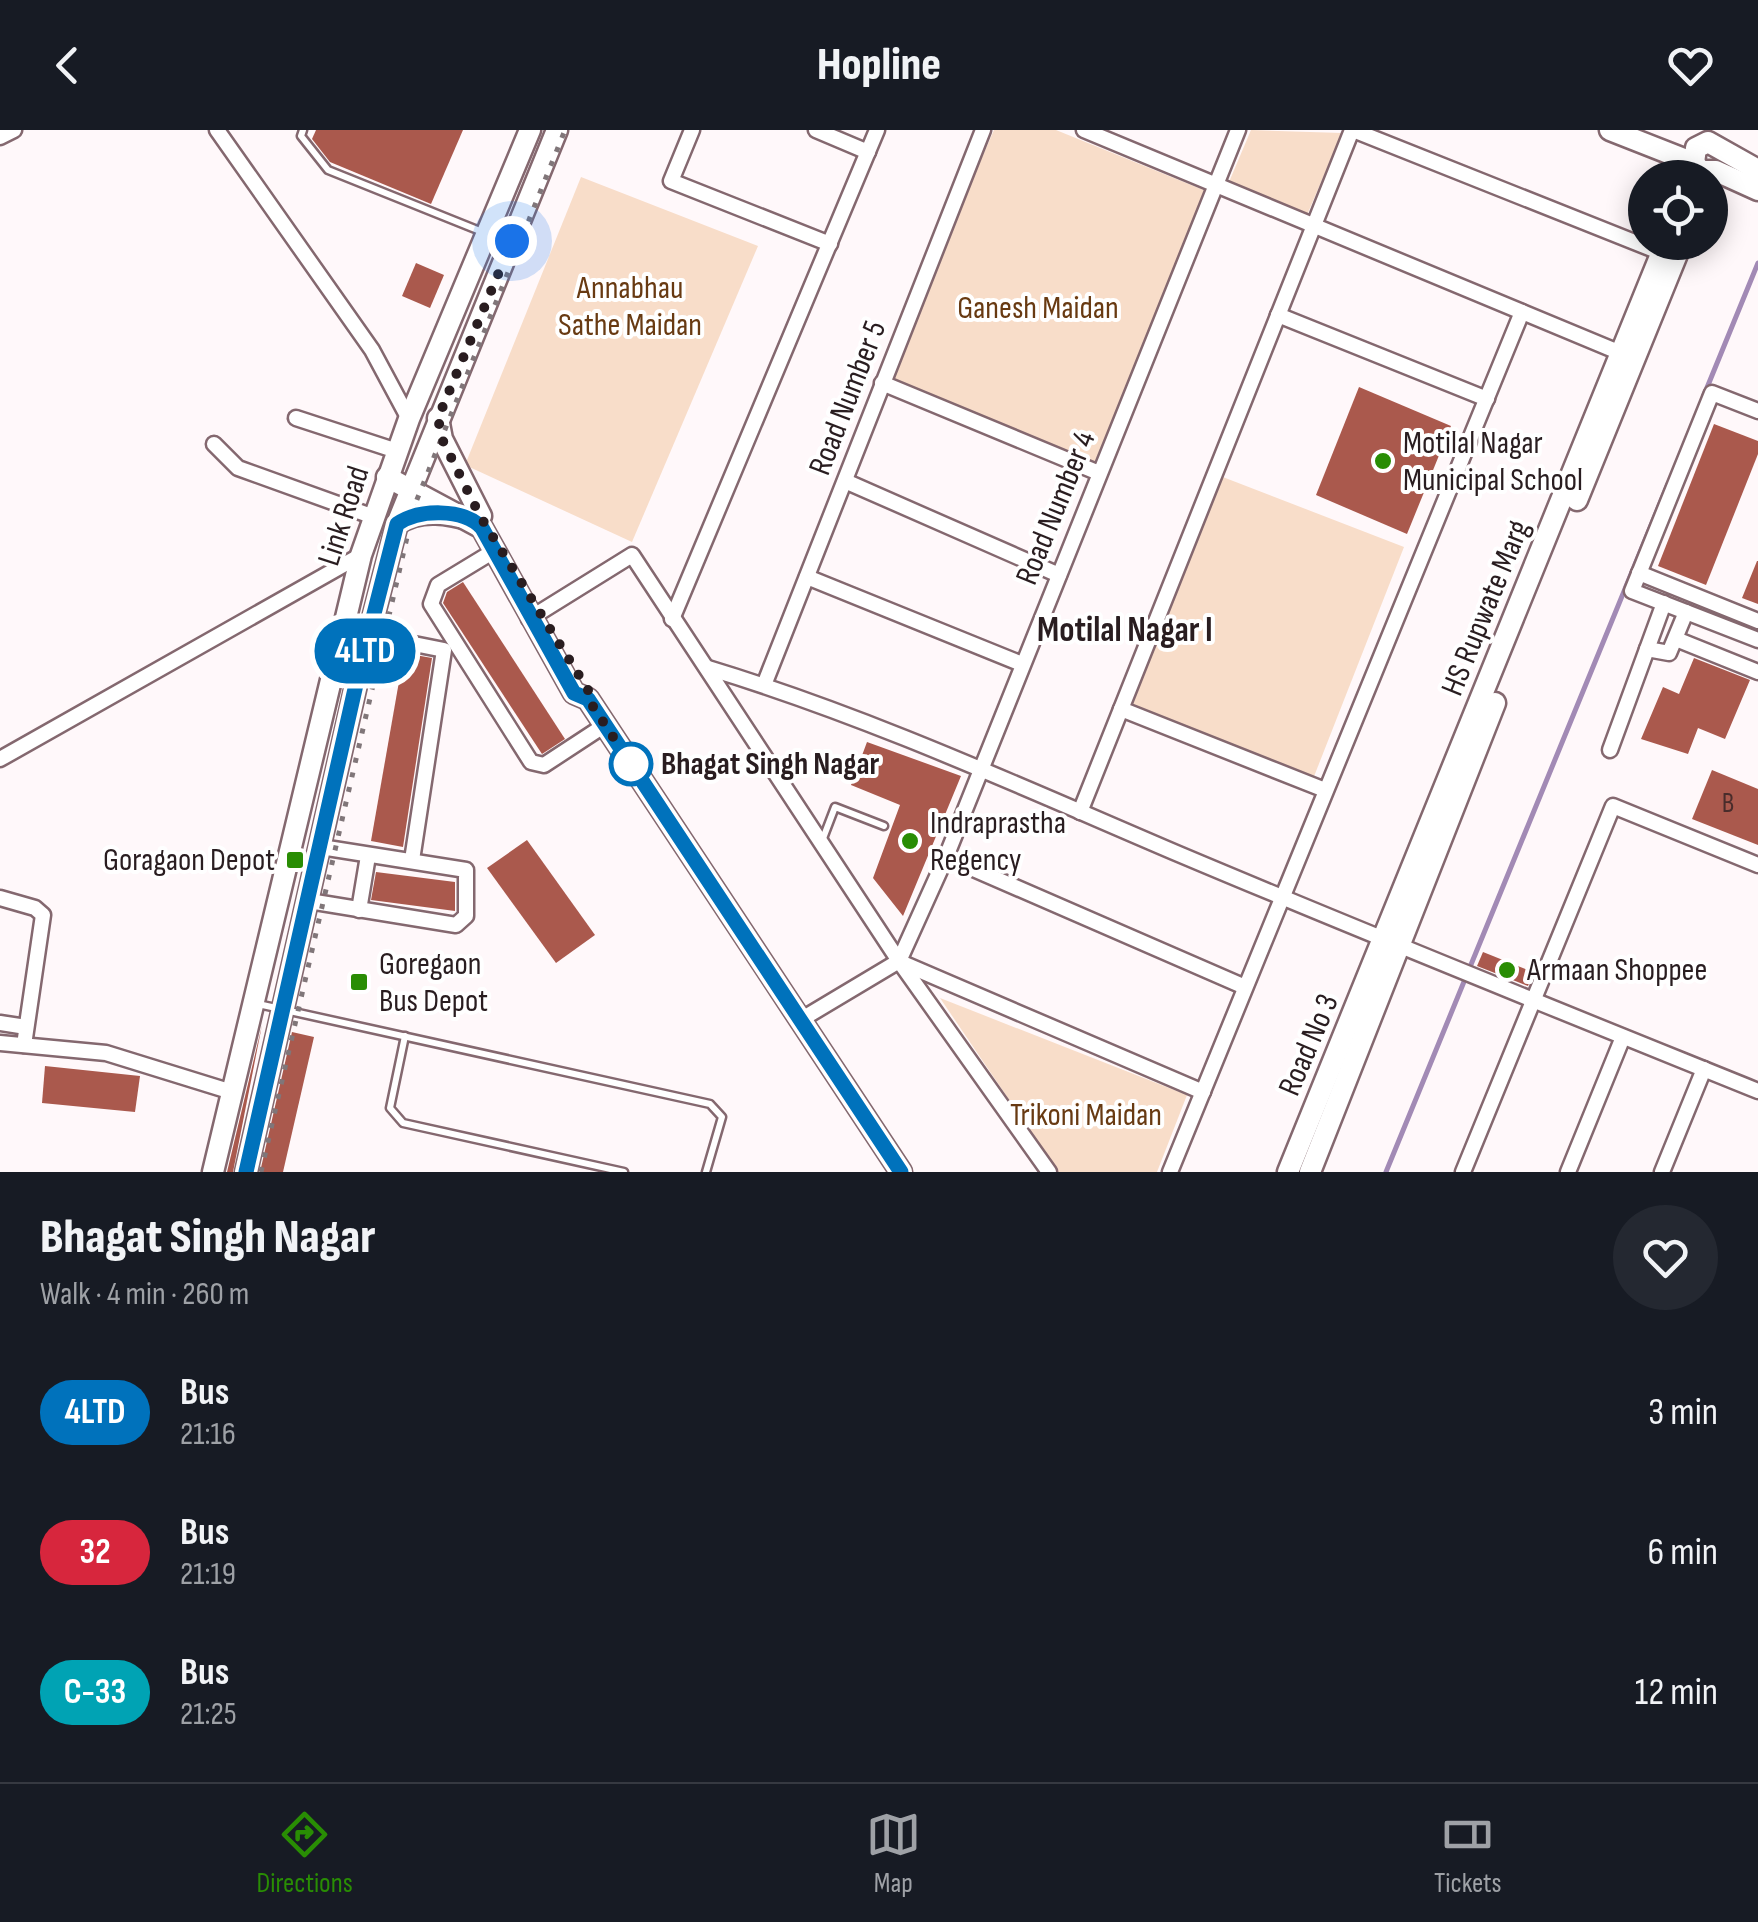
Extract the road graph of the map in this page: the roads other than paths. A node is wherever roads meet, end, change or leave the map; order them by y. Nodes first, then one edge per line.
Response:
1 (14, 130) edge
2 (217, 130) edge
3 (302, 130) edge
4 (530, 130) edge
5 (557, 130) edge
6 (692, 130) edge
7 (816, 130) edge
8 (877, 130) edge
9 (983, 130) edge
10 (1084, 130) edge
11 (1238, 130) edge
12 (1352, 130) edge
13 (1610, 130) edge
14 (0, 137) edge
15 (1647, 138) edge
16 (868, 152) junction
17 (1709, 157) edge
18 (1758, 170) edge
19 (1216, 185) junction
20 (1758, 190) edge
21 (1314, 226) junction
22 (487, 234) junction
23 (1628, 234) edge
24 (830, 244) junction
25 (1660, 260) edge
26 (1673, 260) edge
27 (1522, 312) junction
28 (1278, 315) junction
29 (1628, 356) junction
30 (882, 384) junction
31 (1486, 399) junction
32 (1758, 411) edge
33 (296, 418) dead end
34 (438, 418) junction
35 (409, 419) junction
36 (214, 444) dead end
37 (392, 465) junction
38 (1099, 473) junction
39 (845, 481) junction
40 (411, 482) junction
41 (374, 517) junction
42 (478, 518) junction
43 (397, 524) junction
44 (494, 551) junction
45 (360, 555) junction
46 (1639, 573) junction
47 (1060, 575) junction
48 (807, 577) junction
49 (1664, 604) junction
50 (1718, 605) junction
51 (1686, 612) junction
52 (534, 616) junction
53 (672, 619) junction
54 (1712, 622) junction
55 (1758, 622) edge
56 (369, 635) junction
57 (1676, 639) junction
58 (1758, 640) edge
59 (450, 648) junction
60 (1647, 649) junction
61 (1022, 664) junction
62 (708, 668) junction
63 (1758, 672) edge
64 (332, 674) junction
65 (357, 680) junction
66 (764, 685) junction
67 (1121, 708) junction
68 (605, 725) junction
69 (1610, 750) dead end
70 (0, 760) edge
71 (980, 770) junction
72 (1325, 790) junction
73 (1080, 812) junction
74 (884, 826) dead end
75 (822, 842) junction
76 (291, 848) junction
77 (320, 850) junction
78 (368, 856) junction
79 (946, 857) junction
80 (412, 860) junction
81 (1758, 865) edge
82 (1281, 897) junction
83 (0, 898) edge
84 (309, 901) junction
85 (359, 910) junction
86 (1393, 944) junction
87 (899, 961) junction
88 (1245, 987) junction
89 (1533, 1000) junction
90 (254, 1003) junction
91 (284, 1010) junction
92 (802, 1019) junction
93 (0, 1023) edge
94 (26, 1027) junction
95 (405, 1036) junction
96 (1624, 1036) junction
97 (0, 1043) edge
98 (24, 1045) junction
99 (1704, 1069) junction
100 (1758, 1090) edge
101 (232, 1092) junction
102 (1203, 1092) junction
103 (214, 1172) edge
104 (246, 1172) edge
105 (624, 1172) edge
106 (706, 1172) edge
107 (900, 1172) edge
108 (1050, 1172) edge
109 (1170, 1172) edge
110 (1288, 1172) edge
111 (1310, 1172) edge
112 (1463, 1172) edge
113 (1568, 1172) edge
114 (1662, 1172) edge

1 - 14 street
2 - 35 street
3 - 22 lane
4 - 22 street, Link Road
5 - 34 street, Link Road
6 - 24 street
7 - 16 street
8 - 16 street
9 - 30 street, Road Number 5
10 - 19 street
11 - 19 street, Road Number 4
12 - 21 street
12 - 23 street
13 - 15 street
15 - 17 street
16 - 24 street
17 - 18 street
17 - 20 street
19 - 21 street
19 - 38 street, Road Number 4
21 - 27 street
21 - 28 street
22 - 35 street, Link Road
24 - 53 street
25 - 29 street, HS Rupwate Marg
26 - 29 street
27 - 29 street
27 - 31 street
28 - 31 street
28 - 67 street
29 - 86 street, HS Rupwate Marg
30 - 38 street
30 - 39 street, Road Number 5
31 - 72 street
32 - 46 street
33 - 37 street
34 - 40 street, Link Road
34 - 42 street
35 - 37 street, Link Road
36 - 41 street
37 - 40 street
37 - 41 street, Link Road
38 - 47 street, Road Number 4
39 - 47 street
39 - 48 street, Road Number 5
40 - 42 street
40 - 43 street, Link Road
41 - 45 street, Link Road
42 - 43 street
42 - 44 street
42 - 52 street
43 - 56 street, Link Road
44 - 52 street
44 - 59 street
45 - 64 street, Link Road
45 - 70 street
46 - 49 street
46 - 50 street
47 - 61 street, Road Number 4
48 - 61 street
48 - 66 street, Road Number 5
49 - 51 street
49 - 60 street
50 - 54 street
50 - 55 street
51 - 54 street
51 - 57 street
52 - 53 street
52 - 68 street
53 - 62 street
54 - 58 street
56 - 59 street
56 - 65 street, Link Road
57 - 60 street
57 - 63 street
59 - 68 street
59 - 80 street
60 - 69 street
61 - 71 street, Road Number 4
62 - 66 street
62 - 75 street
64 - 65 street
64 - 76 street, Link Road
65 - 77 street, Link Road
66 - 71 street
67 - 72 street
67 - 73 street
68 - 92 street
71 - 73 street
71 - 79 street, Road Number 4
72 - 82 street
73 - 82 street
74 - 75 lane
75 - 87 street
76 - 77 street
76 - 90 street, Link Road
77 - 78 street
77 - 84 street, Link Road
78 - 80 street
78 - 85 street
79 - 87 street, Road Number 4
79 - 88 street
80 - 85 street
81 - 89 street
82 - 86 street
82 - 88 street
83 - 94 street
84 - 85 street
84 - 91 street, Link Road
86 - 89 street
86 - 110 street, Road No 3
86 - 111 street
87 - 92 street
87 - 102 street
87 - 108 street
88 - 102 street
89 - 96 street
89 - 112 street
90 - 91 lane
90 - 101 street, Link Road
91 - 95 lane
91 - 104 street, Link Road
92 - 107 street
93 - 94 street
94 - 98 street
95 - 105 lane
95 - 106 lane
96 - 99 street
96 - 113 street
97 - 98 street
98 - 101 street
99 - 100 street
99 - 114 street
101 - 103 street, Link Road
102 - 109 street

